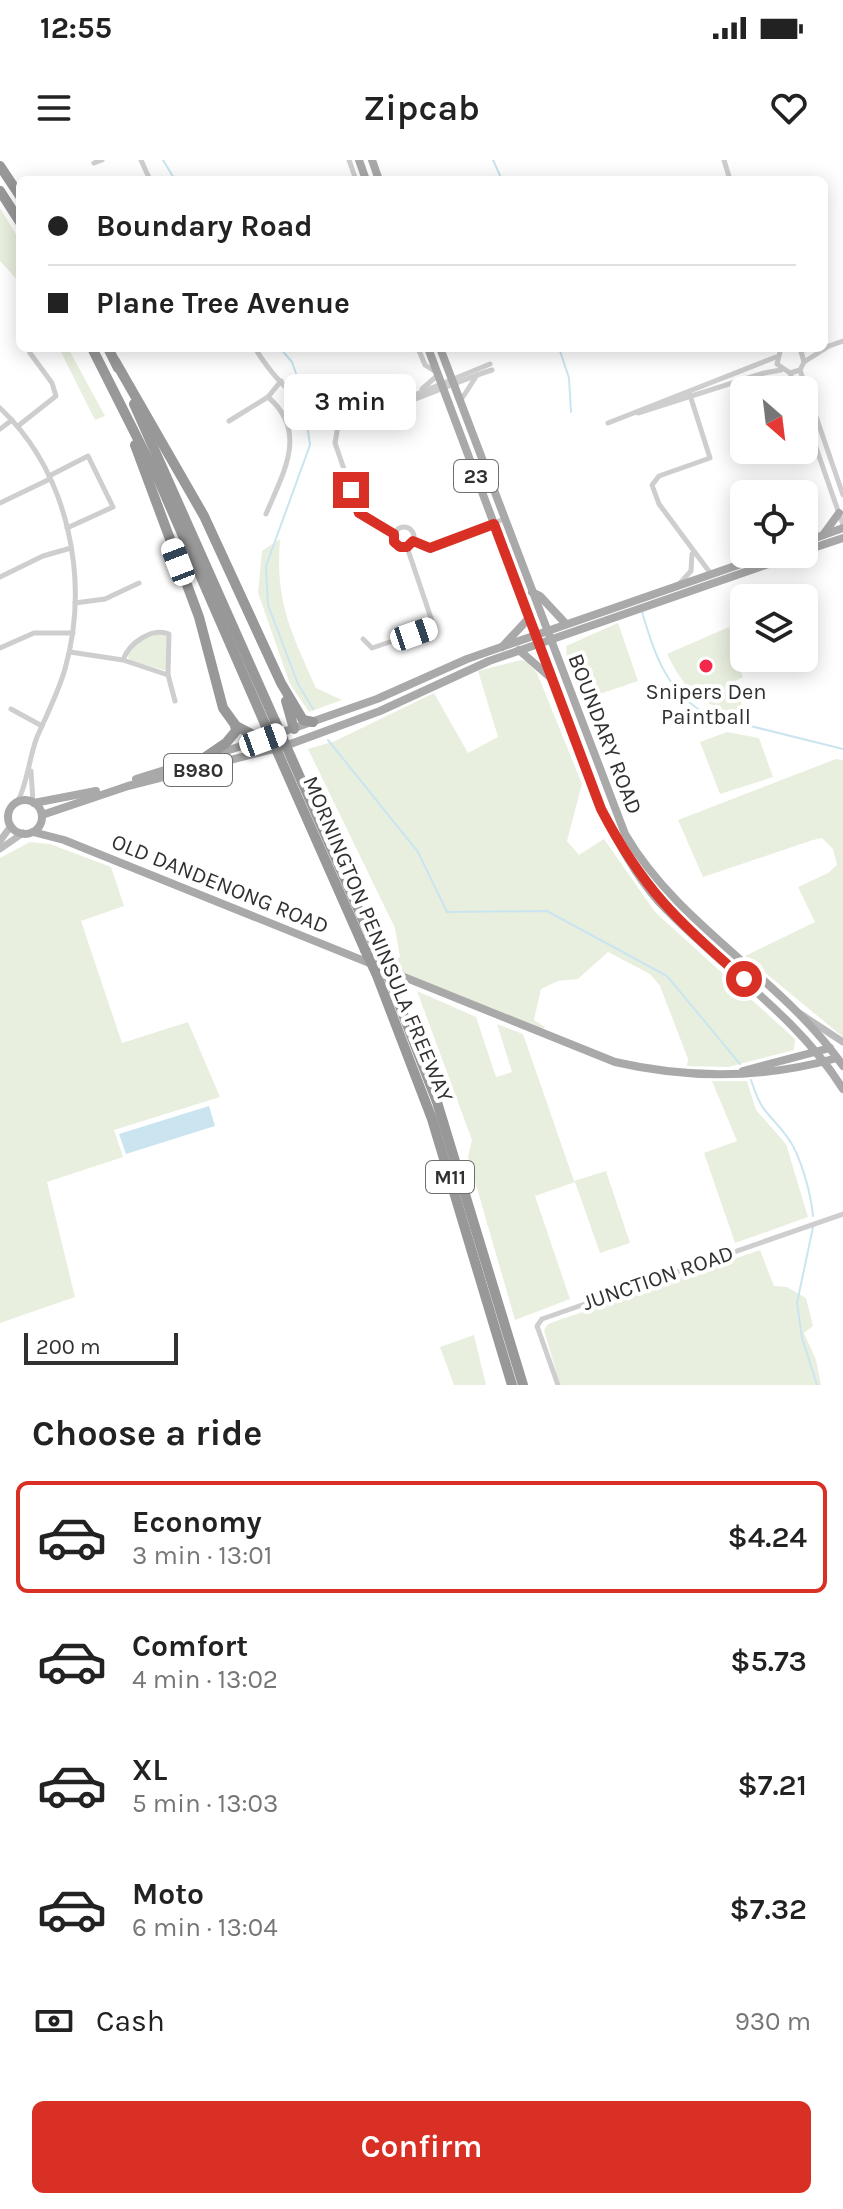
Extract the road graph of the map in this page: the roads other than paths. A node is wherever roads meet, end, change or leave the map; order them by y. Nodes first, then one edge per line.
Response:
1 (102, 160) edge
2 (94, 163) dead end
3 (0, 166) edge
4 (16, 190) edge
5 (0, 191) edge
6 (16, 216) edge
7 (94, 352) edge
8 (110, 352) edge
9 (258, 352) edge
10 (420, 352) edge
11 (430, 352) edge
12 (442, 352) edge
13 (777, 352) edge
14 (779, 352) edge
15 (801, 352) edge
16 (817, 352) edge
17 (30, 353) dead end
18 (115, 361) junction
19 (804, 362) junction
20 (781, 370) junction
21 (800, 370) junction
22 (790, 373) junction
23 (478, 375) junction
24 (791, 376) edge
25 (440, 380) junction
26 (281, 381) junction
27 (453, 381) junction
28 (690, 395) junction
29 (268, 397) junction
30 (118, 399) junction
31 (460, 400) junction
32 (0, 408) edge
33 (340, 412) junction
34 (12, 420) junction
35 (229, 421) dead end
36 (608, 423) dead end
37 (18, 426) junction
38 (0, 429) edge
39 (818, 453) edge
40 (49, 478) junction
41 (843, 495) edge
42 (0, 503) edge
43 (839, 513) junction
44 (266, 514) dead end
45 (505, 521) junction
46 (494, 524) junction
47 (843, 526) edge
48 (67, 528) junction
49 (394, 534) junction
50 (822, 536) junction
51 (818, 537) edge
52 (843, 538) edge
53 (413, 541) junction
54 (501, 542) junction
55 (818, 546) edge
56 (407, 547) junction
57 (71, 548) junction
58 (691, 551) junction
59 (730, 568) edge
60 (754, 568) edge
61 (711, 574) junction
62 (0, 577) edge
63 (139, 583) dead end
64 (679, 584) junction
65 (531, 591) junction
66 (75, 603) junction
67 (529, 618) junction
68 (566, 624) junction
69 (73, 633) junction
70 (548, 636) junction
71 (363, 639) dead end
72 (537, 640) junction
73 (502, 647) junction
74 (519, 647) junction
75 (0, 648) edge
76 (69, 652) junction
77 (123, 660) junction
78 (168, 675) junction
79 (552, 679) junction
80 (281, 683) junction
81 (175, 701) dead end
82 (11, 709) dead end
83 (270, 722) junction
84 (313, 722) junction
85 (235, 725) junction
86 (42, 726) junction
87 (294, 729) junction
88 (263, 740) junction
89 (283, 747) junction
90 (204, 758) junction
91 (31, 766) junction
92 (33, 802) junction
93 (15, 804) junction
94 (0, 807) edge
95 (42, 818) junction
96 (7, 822) edge
97 (28, 832) junction
98 (64, 840) junction
99 (0, 841) edge
100 (0, 849) edge
101 (796, 1011) junction
102 (803, 1036) junction
103 (843, 1042) edge
104 (830, 1048) junction
105 (817, 1052) junction
106 (790, 1060) junction
107 (841, 1060) edge
108 (824, 1061) junction
109 (727, 1075) junction
110 (843, 1089) edge
111 (843, 1214) edge
112 (512, 1385) edge
113 (523, 1385) edge
114 (558, 1385) edge

1 - 2 street
3 - 4 highway
5 - 6 highway
7 - 30 highway, MORNINGTON PENINSULA FREEWAY / M11
8 - 18 highway, MORNINGTON PENINSULA FREEWAY / M11
9 - 26 street
10 - 25 street
11 - 25 main road, BOUNDARY ROAD / 23
12 - 27 main road, BOUNDARY ROAD / 23
13 - 28 street
14 - 20 street
15 - 19 street
16 - 19 street
17 - 37 street
18 - 80 highway
18 - 83 highway, MORNINGTON PENINSULA FREEWAY / M11
19 - 21 street
20 - 22 street
20 - 28 street
21 - 22 street
21 - 41 street
22 - 24 street
23 - 27 street
23 - 27 street
23 - 31 street
25 - 27 street
25 - 33 street
25 - 33 street
25 - 46 main road, BOUNDARY ROAD / 23
26 - 29 street
26 - 33 street
27 - 31 main road, BOUNDARY ROAD / 23
28 - 36 street
28 - 58 street
29 - 35 street
29 - 44 street
30 - 83 highway, MORNINGTON PENINSULA FREEWAY / M11
30 - 85 highway
31 - 45 main road, BOUNDARY ROAD / 23
32 - 34 street
33 - 49 street
34 - 37 street
34 - 38 street
37 - 40 street
39 - 43 street
40 - 42 street
40 - 48 street
40 - 48 street
43 - 47 street
43 - 50 main road
45 - 46 street
45 - 54 main road
45 - 65 main road, BOUNDARY ROAD / 23
46 - 53 street
46 - 54 main road, BOUNDARY ROAD / 23
47 - 50 main road
48 - 57 street
49 - 53 street
49 - 56 street
50 - 51 main road
52 - 55 main road
53 - 56 street
54 - 67 main road, BOUNDARY ROAD / 23
56 - 71 street
57 - 62 street
57 - 66 street
58 - 61 street
58 - 64 street
59 - 61 main road
60 - 70 main road
61 - 64 main road
63 - 66 street
64 - 68 main road
65 - 68 main road
65 - 70 main road, BOUNDARY ROAD / 23
66 - 69 street
67 - 72 main road, BOUNDARY ROAD / 23
67 - 73 main road
68 - 70 main road
69 - 75 street
69 - 76 street
70 - 72 main road, B980
70 - 101 main road, BOUNDARY ROAD / 23
72 - 74 main road, B980
72 - 79 main road, BOUNDARY ROAD / 23
73 - 74 main road, B980
73 - 84 main road, B980
74 - 79 main road
74 - 89 main road, B980
76 - 77 street
76 - 86 street
77 - 78 street
77 - 78 street
78 - 81 street
79 - 102 main road, BOUNDARY ROAD / 23
80 - 84 highway
80 - 87 highway
82 - 86 street
83 - 89 highway, MORNINGTON PENINSULA FREEWAY / M11, bridge
84 - 87 main road, B980
85 - 88 highway
85 - 90 highway
86 - 91 street
87 - 88 main road, B980
87 - 89 main road
88 - 89 main road
88 - 90 main road, B980
89 - 95 main road, B980
89 - 112 highway, MORNINGTON PENINSULA FREEWAY / M11, bridge
89 - 113 highway, MORNINGTON PENINSULA FREEWAY / M11, bridge
90 - 92 main road, B980
91 - 92 street
91 - 93 street
92 - 93 main road, B980
92 - 95 main road, OLD DANDENONG ROAD
93 - 94 main road
93 - 96 main road
95 - 97 main road
95 - 98 main road, OLD DANDENONG ROAD
96 - 97 main road, OLD DANDENONG ROAD
96 - 99 main road
97 - 98 main road, OLD DANDENONG ROAD
97 - 100 main road
98 - 109 main road, OLD DANDENONG ROAD
101 - 103 main road
101 - 104 main road, BOUNDARY ROAD / 23
102 - 105 main road, BOUNDARY ROAD / 23
102 - 106 main road
103 - 104 main road, OLD DANDENONG ROAD
104 - 105 main road, OLD DANDENONG ROAD
104 - 107 main road, BOUNDARY ROAD / 23
105 - 106 main road, OLD DANDENONG ROAD
105 - 108 main road, BOUNDARY ROAD / 23
106 - 109 main road, OLD DANDENONG ROAD
107 - 108 main road, OLD DANDENONG ROAD
108 - 109 main road, OLD DANDENONG ROAD
108 - 110 main road, BOUNDARY ROAD / 23
111 - 114 street, JUNCTION ROAD

